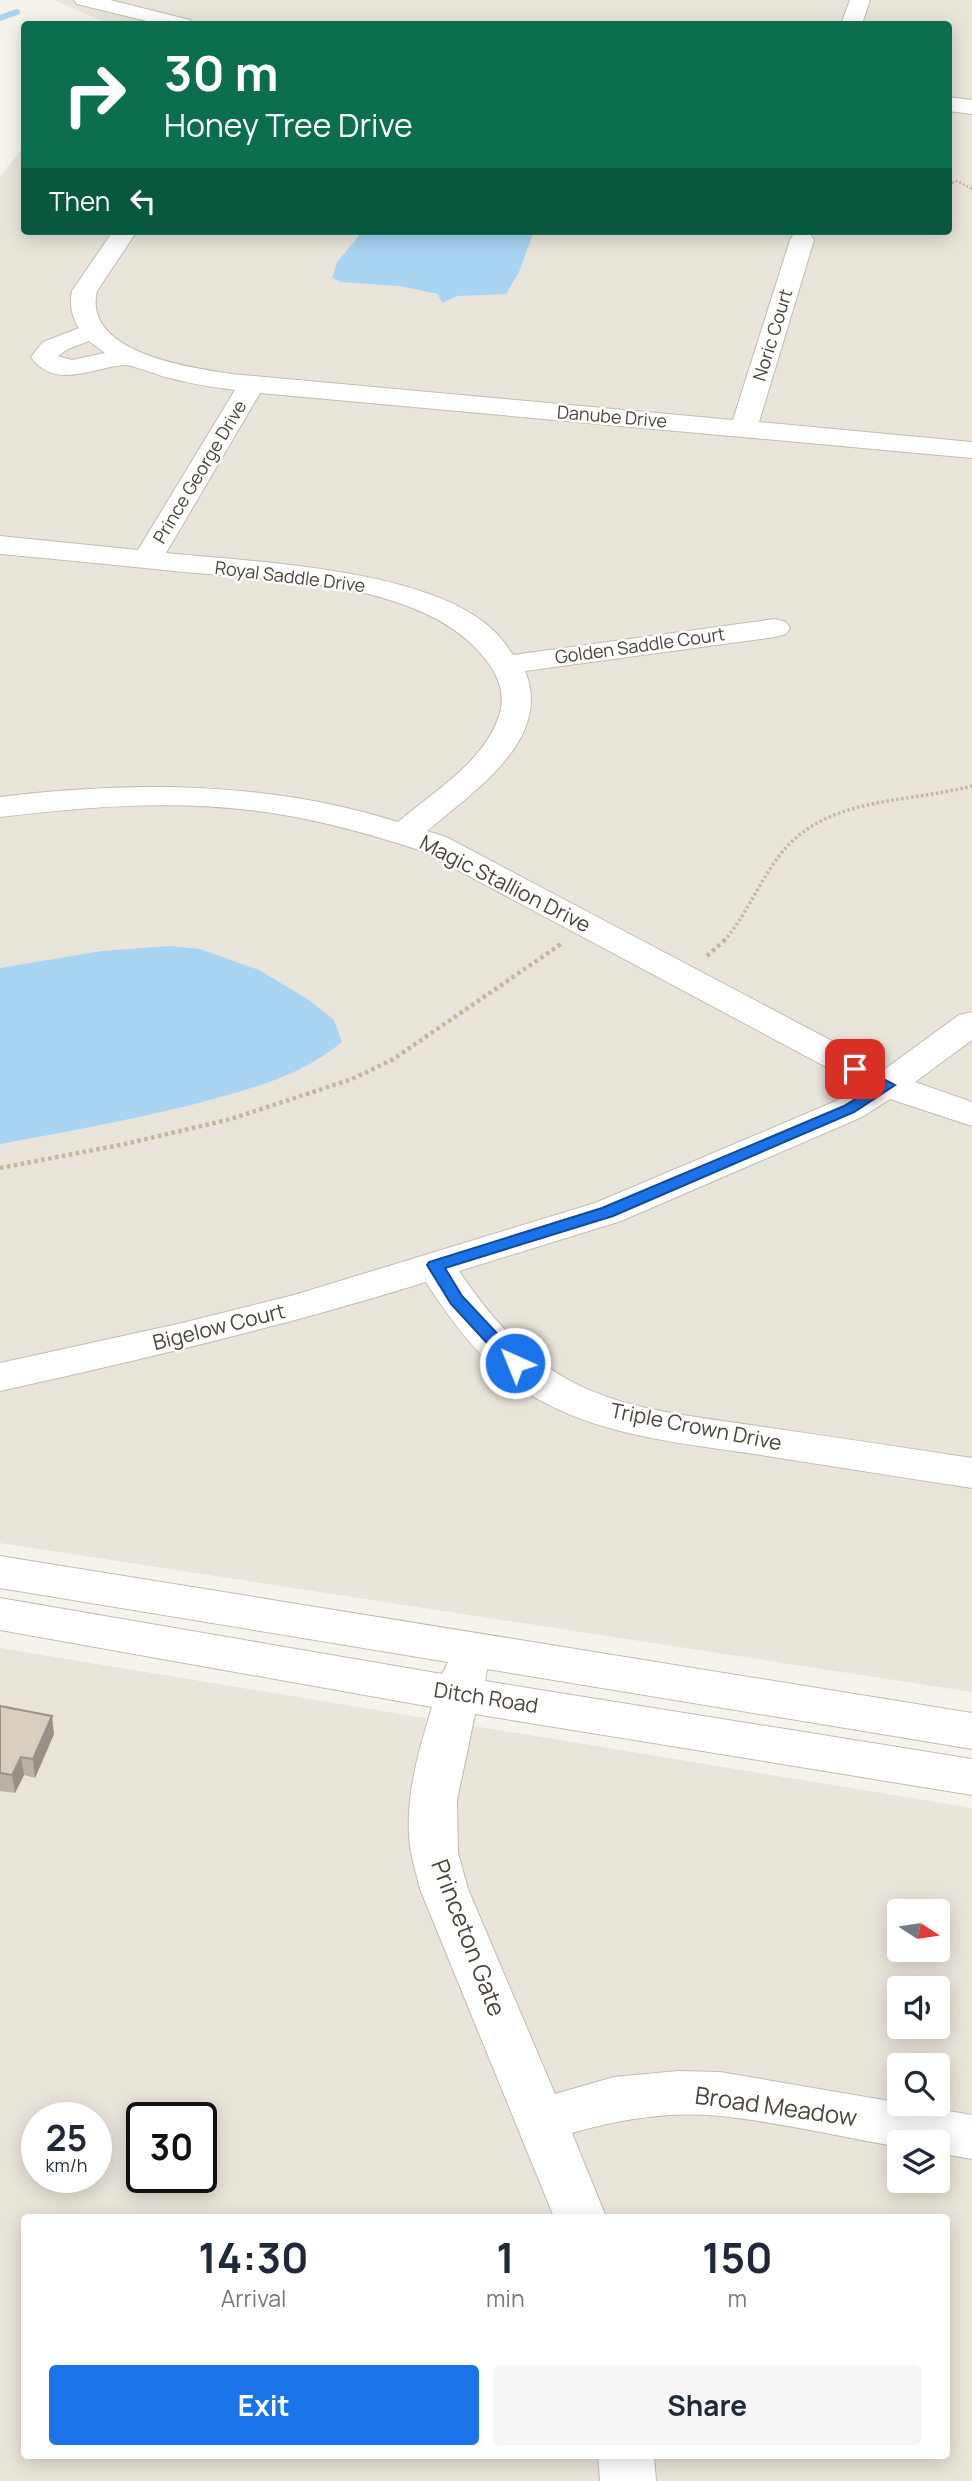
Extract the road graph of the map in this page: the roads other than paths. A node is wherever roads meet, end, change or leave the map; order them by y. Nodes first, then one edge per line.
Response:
1 (84, 0) edge
2 (860, 0) edge
3 (171, 21) edge
4 (853, 21) edge
5 (952, 104) edge
6 (972, 107) edge
7 (122, 235) edge
8 (802, 240) dead end
9 (94, 332) junction
10 (127, 355) junction
11 (252, 384) junction
12 (744, 429) junction
13 (972, 450) edge
14 (0, 545) edge
15 (147, 560) junction
16 (775, 628) dead end
17 (506, 665) junction
18 (0, 807) edge
19 (404, 834) junction
20 (972, 1023) edge
21 (887, 1085) junction
22 (972, 1115) edge
23 (435, 1265) junction
24 (0, 1377) edge
25 (972, 1473) edge
26 (0, 1572) edge
27 (0, 1614) edge
28 (473, 1648) junction
29 (458, 1694) junction
30 (972, 1731) edge
31 (972, 1777) edge
32 (540, 2120) junction
33 (972, 2137) edge
34 (579, 2214) edge
35 (626, 2459) edge
36 (628, 2481) edge

1 - 3 street
2 - 4 street
5 - 6 street
7 - 9 street
8 - 12 street, Noric Court
9 - 10 street, Danube Drive
9 - 10 street
10 - 11 street, Danube Drive
11 - 12 street, Danube Drive
11 - 15 street, Prince George Drive
12 - 13 street, Danube Drive
14 - 15 street, Royal Saddle Drive
15 - 17 street, Royal Saddle Drive
16 - 17 street, Golden Saddle Court
17 - 19 street, Royal Saddle Drive
18 - 19 street, Magic Stallion Drive
19 - 21 street, Magic Stallion Drive
20 - 21 street, Bigelow Court
21 - 22 street, Magic Stallion Drive
21 - 23 street, Bigelow Court
23 - 24 street, Bigelow Court
23 - 25 street, Triple Crown Drive
26 - 28 street
27 - 29 street, Ditch Road
28 - 29 street, Princeton Gate
28 - 30 street
29 - 31 street, Ditch Road
29 - 32 street, Princeton Gate
32 - 33 street, Broad Meadow
32 - 34 street, Princeton Gate
35 - 36 street

